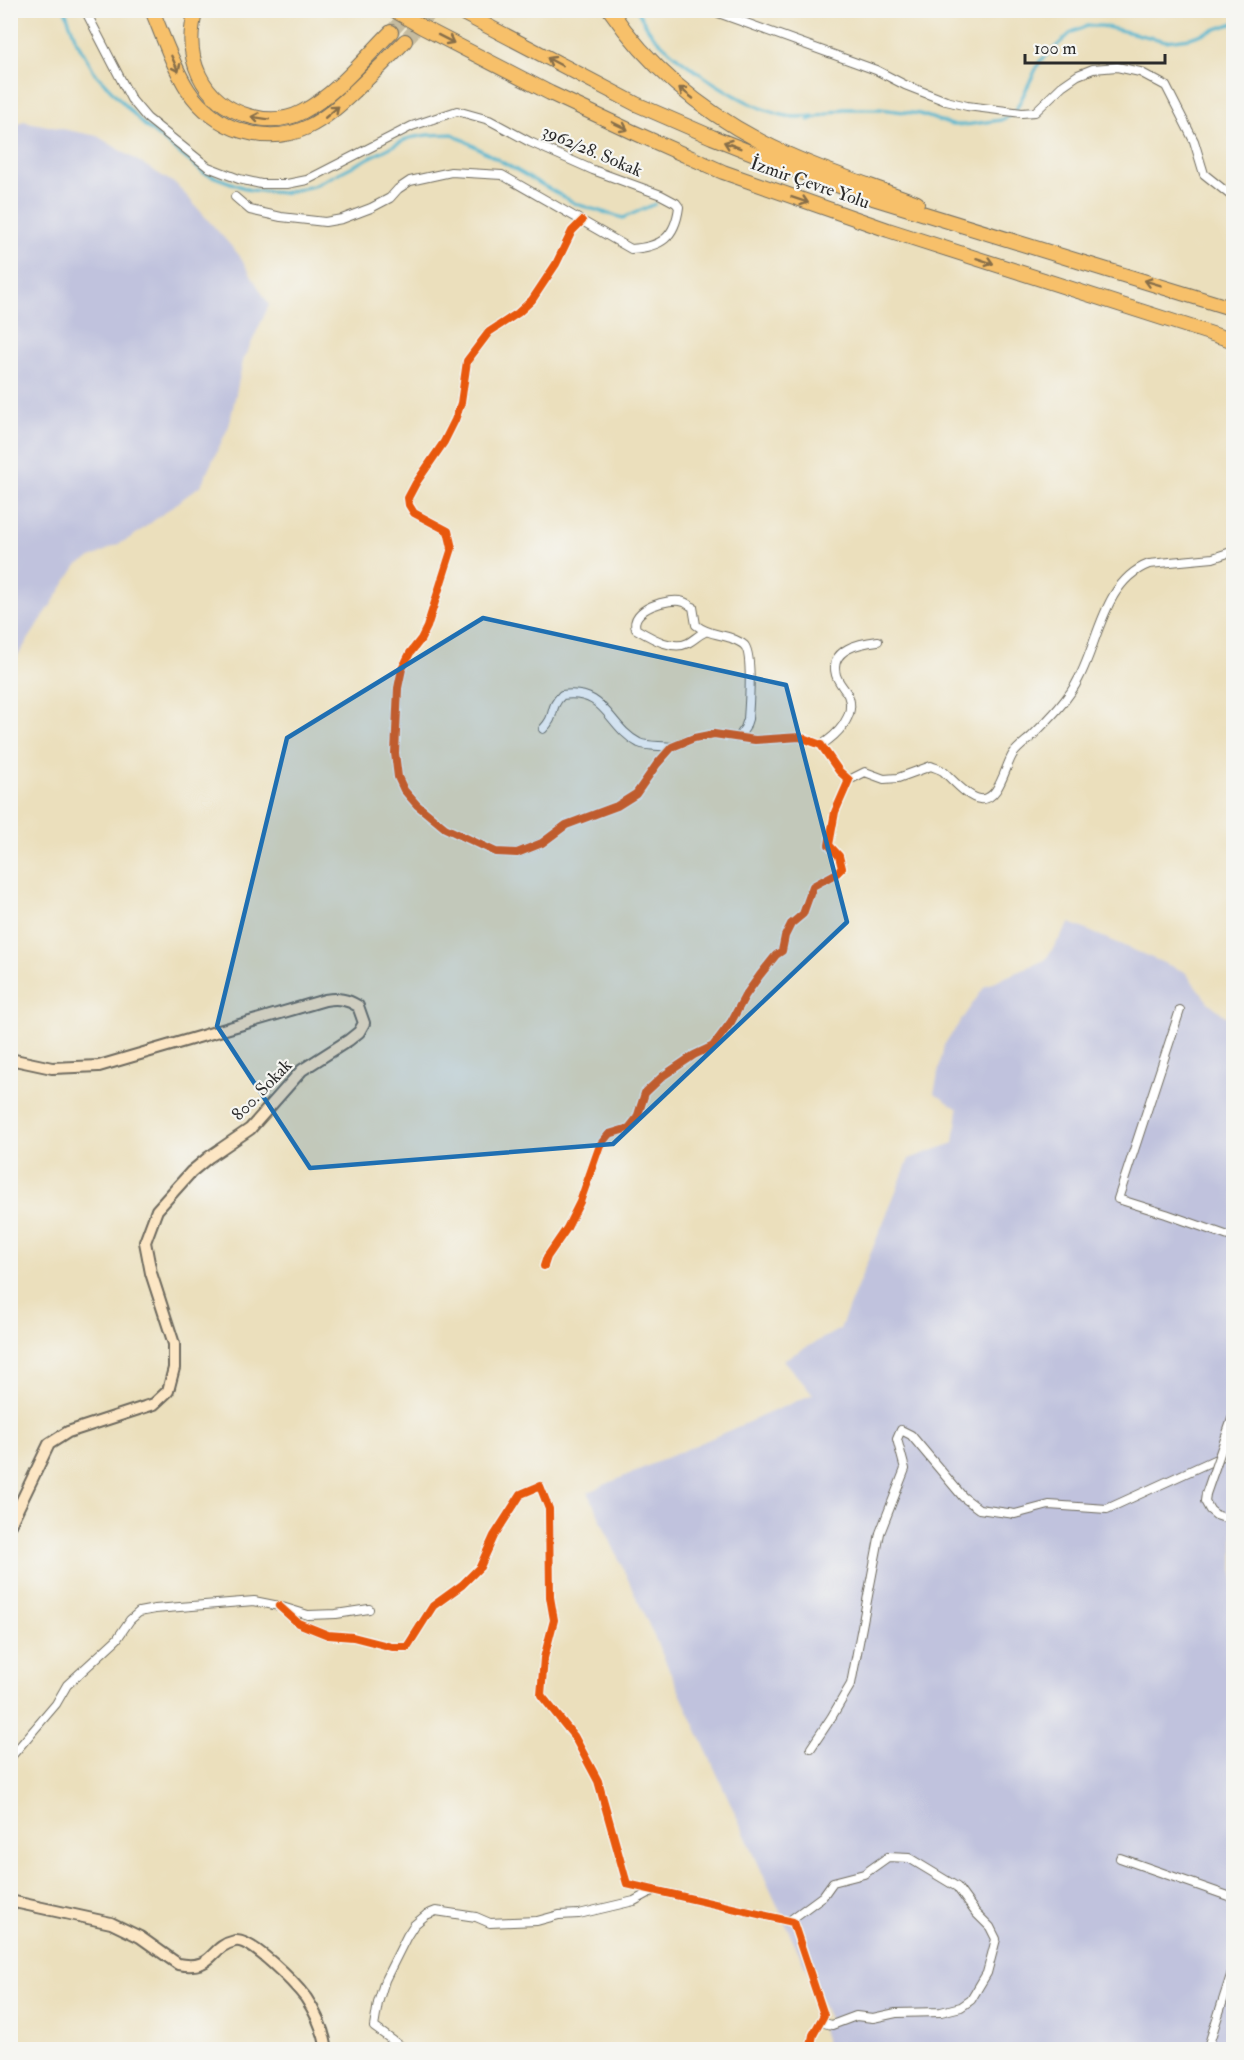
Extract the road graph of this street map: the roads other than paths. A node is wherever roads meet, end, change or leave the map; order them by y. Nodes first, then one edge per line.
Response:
1 (85, 10) edge
2 (152, 10) edge
3 (196, 10) edge
4 (389, 10) edge
5 (394, 10) edge
6 (457, 10) edge
7 (610, 10) edge
8 (710, 10) edge
9 (422, 27) junction
10 (391, 32) tunnel mouth
11 (405, 41) tunnel mouth
12 (235, 197) dead end
13 (1233, 198) edge
14 (582, 221) junction
15 (1026, 244) junction
16 (1233, 309) edge
17 (1233, 341) edge
18 (1233, 551) edge
19 (705, 632) junction
20 (878, 641) dead end
21 (543, 729) dead end
22 (738, 738) junction
23 (820, 745) junction
24 (672, 747) junction
25 (849, 780) junction
26 (1180, 1010) dead end
27 (10, 1059) edge
28 (1233, 1238) edge
29 (544, 1266) dead end
30 (1233, 1415) edge
31 (1233, 1451) edge
32 (1233, 1521) edge
33 (10, 1525) edge
34 (279, 1606) junction
35 (369, 1609) dead end
36 (811, 1748) dead end
37 (10, 1758) edge
38 (1120, 1858) dead end
39 (654, 1890) junction
40 (1233, 1898) edge
41 (10, 1901) edge
42 (789, 1920) junction
43 (1233, 1966) edge
44 (820, 2022) junction
45 (327, 2049) edge
46 (406, 2049) edge
47 (810, 2049) edge
48 (1207, 2049) edge

1 - 14 street, 3962/28. Sokak
2 -> 11 highway
10 -> 3 highway
4 - 9 highway
5 - 9 highway, İzmir Çevre Yolu
15 -> 6 highway, İzmir Çevre Yolu
15 -> 7 highway
8 - 13 street
9 -> 17 highway, İzmir Çevre Yolu
12 - 14 street, 3962/28. Sokak
14 - 24 street
16 -> 15 highway, İzmir Çevre Yolu
18 - 25 street
19 - 19 street
19 - 22 street
20 - 23 street
21 - 24 street
22 - 23 street
22 - 24 street
23 - 25 street
25 - 29 street
26 - 28 street
27 - 33 main road, 800. Sokak
30 - 32 street, bridge
31 - 36 street
34 - 35 street
34 - 37 street
34 - 39 street
38 - 40 street
39 - 42 street
39 - 46 street
41 - 45 main road
42 - 44 street
42 - 44 street
43 - 48 street
44 - 47 street

